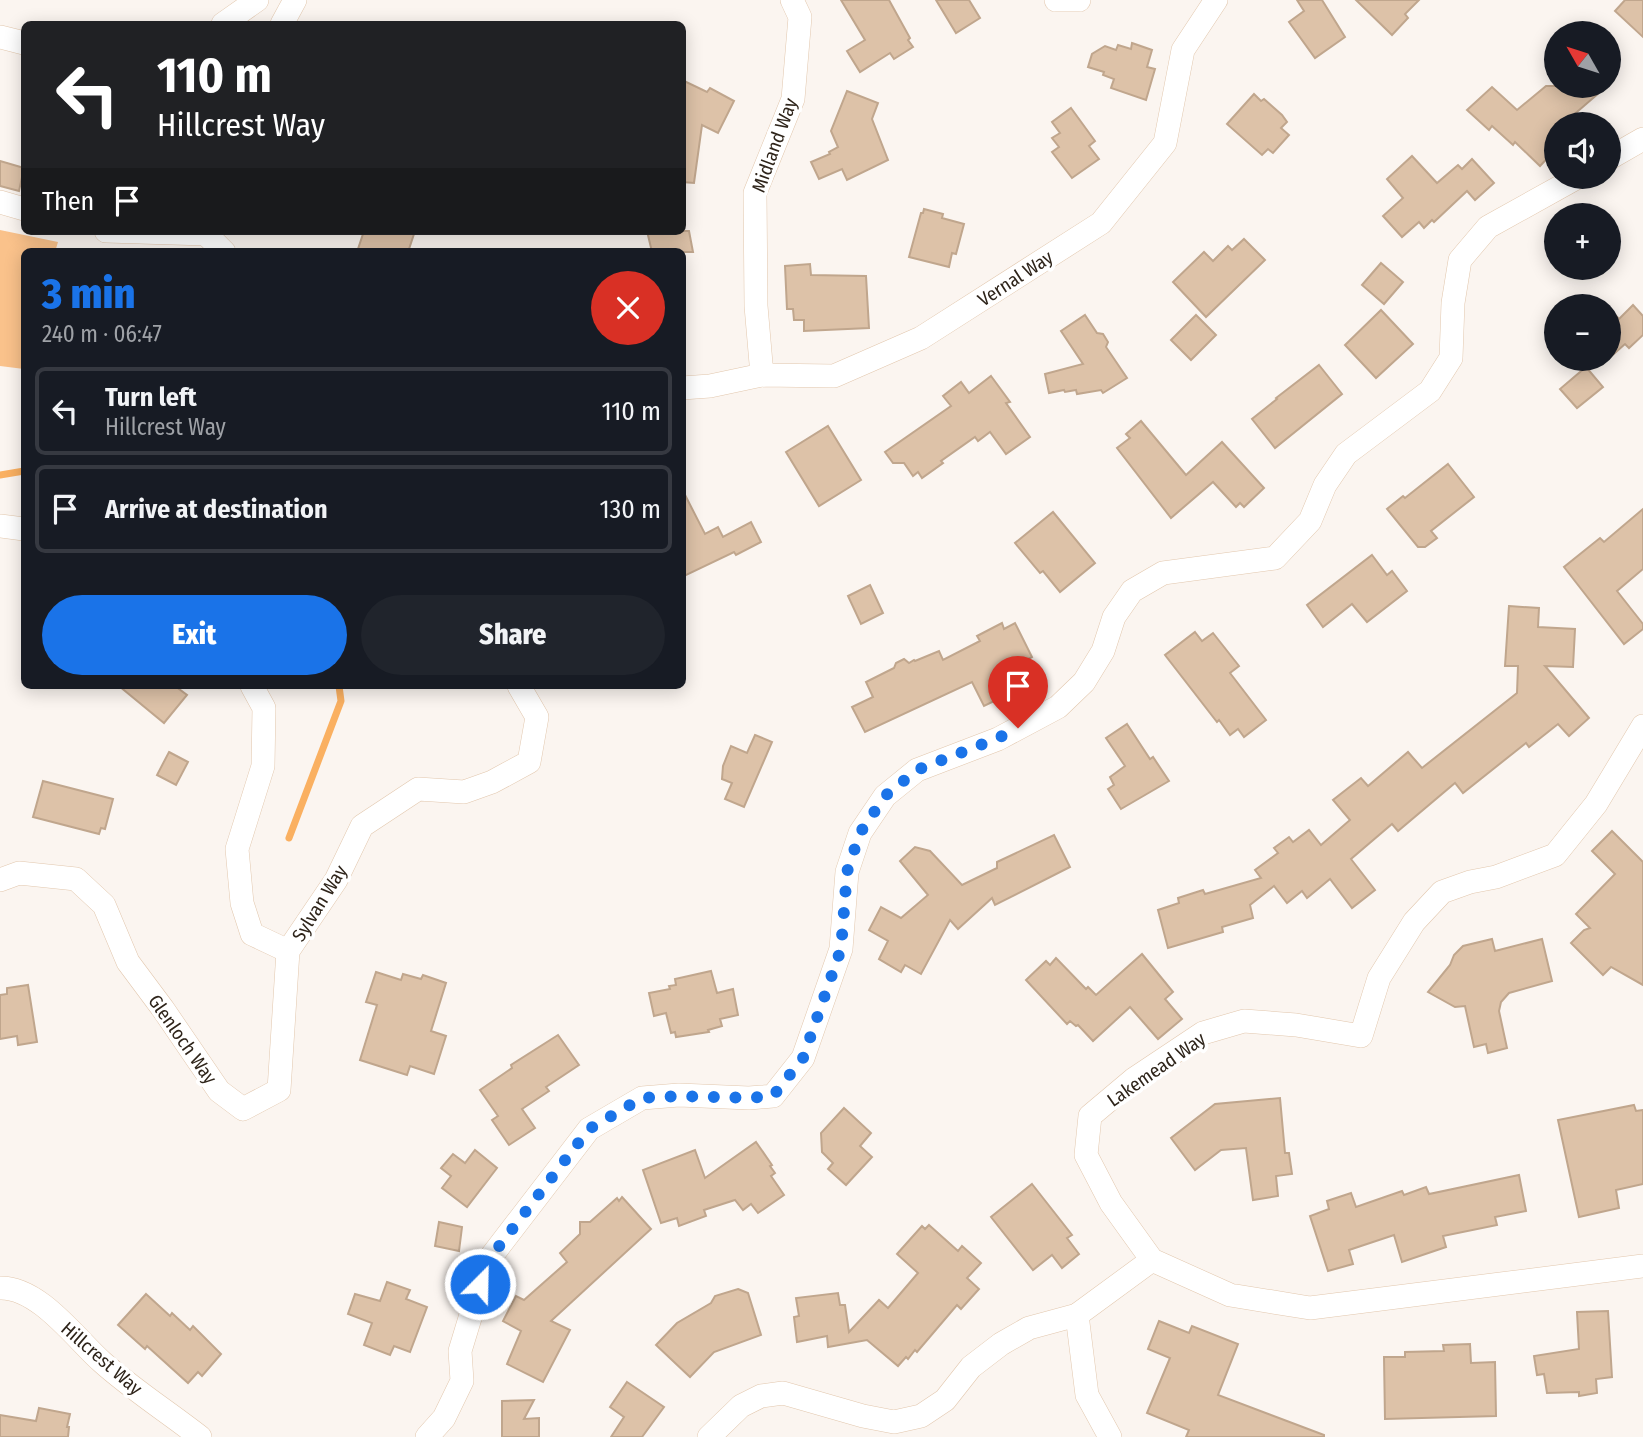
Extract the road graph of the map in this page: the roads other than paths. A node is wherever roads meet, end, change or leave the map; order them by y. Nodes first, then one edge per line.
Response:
1 (257, 0) edge
2 (295, 0) edge
3 (792, 0) edge
4 (1056, 0) edge
5 (1079, 0) edge
6 (1216, 0) edge
7 (227, 21) edge
8 (284, 21) edge
9 (0, 37) edge
10 (21, 42) edge
11 (1643, 139) edge
12 (1621, 152) edge
13 (1556, 189) edge
14 (0, 202) edge
15 (21, 208) edge
16 (762, 375) junction
17 (686, 388) edge
18 (0, 526) edge
19 (21, 529) edge
20 (254, 689) edge
21 (521, 689) edge
22 (1643, 726) edge
23 (0, 880) edge
24 (288, 951) junction
25 (1152, 1260) junction
26 (1643, 1266) edge
27 (0, 1288) edge
28 (1077, 1315) junction
29 (200, 1437) edge
30 (427, 1437) edge
31 (709, 1437) edge
32 (1110, 1437) edge

1 - 7 street
2 - 8 street
3 - 16 street, Midland Way
4 - 5 street
6 - 16 street, Vernal Way
9 - 10 street
11 - 12 street
13 - 30 street
14 - 15 street
16 - 17 street, Vernal Way
18 - 19 street
20 - 24 street, Sylvan Way
21 - 24 street, Sylvan Way
22 - 25 street, Lakemead Way
23 - 24 street, Glenloch Way
25 - 26 street
25 - 28 street
27 - 29 street, Hillcrest Way
28 - 31 street
28 - 32 street

